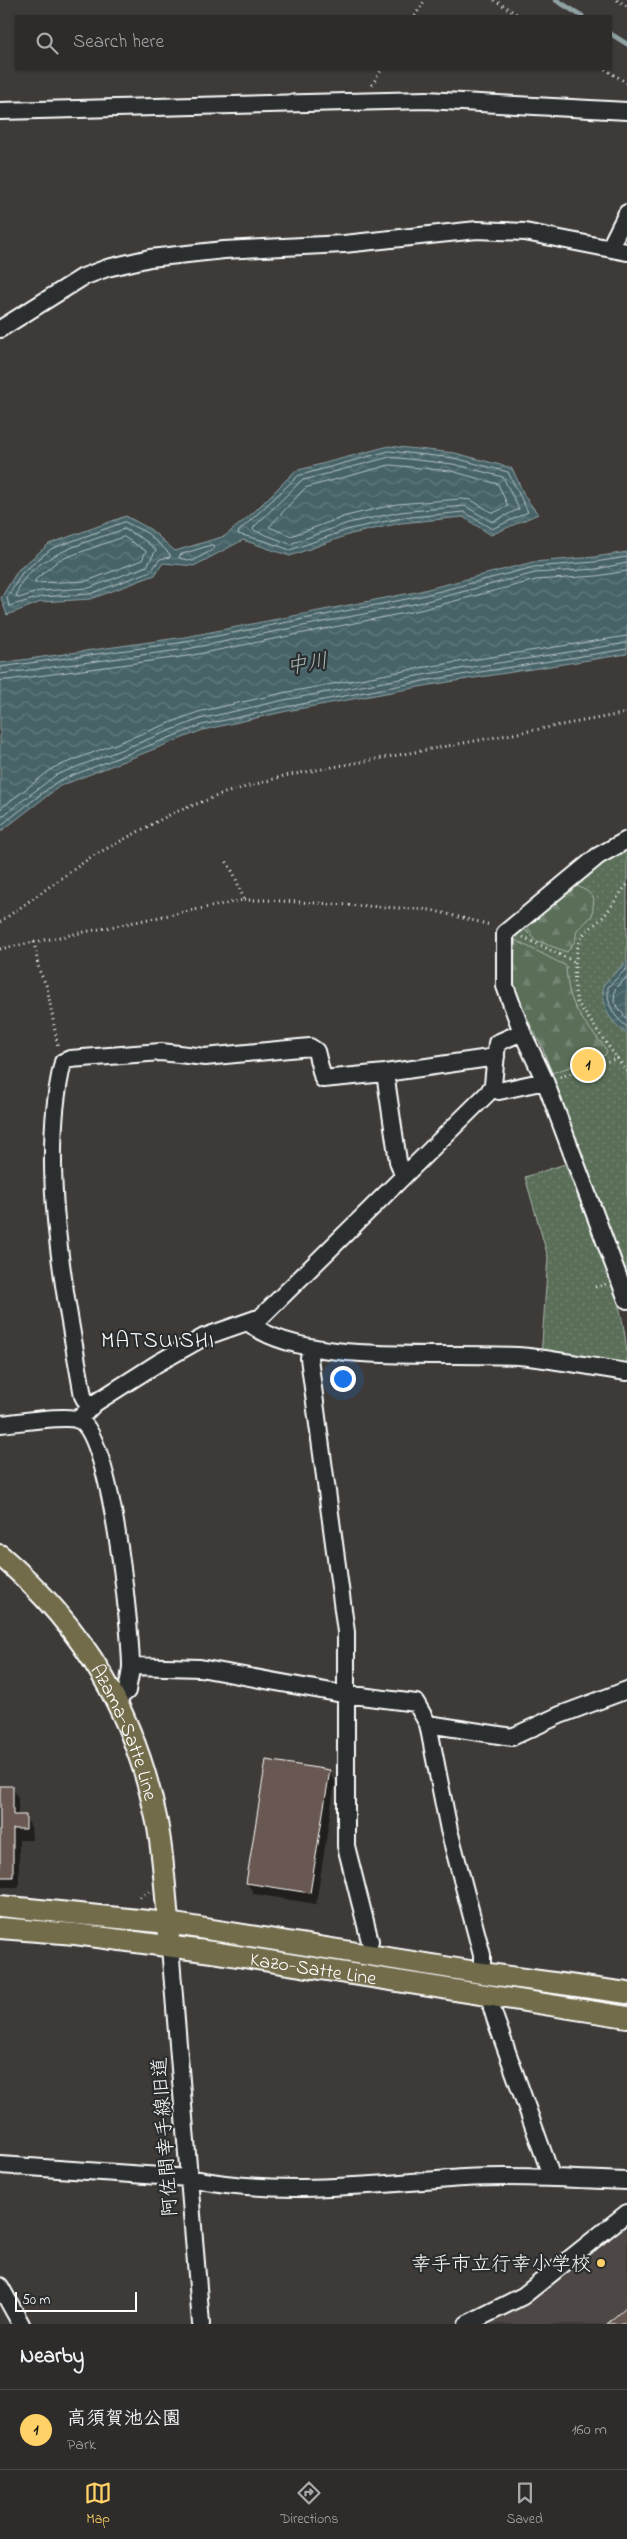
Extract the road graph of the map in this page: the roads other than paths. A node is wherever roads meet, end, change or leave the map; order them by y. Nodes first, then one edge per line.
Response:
1 (0, 110) edge
2 (627, 111) edge
3 (627, 213) edge
4 (610, 247) junction
5 (627, 252) edge
6 (0, 329) edge
7 (627, 840) edge
8 (522, 1032) junction
9 (496, 1057) junction
10 (385, 1073) junction
11 (545, 1081) junction
12 (491, 1088) junction
13 (403, 1175) junction
14 (627, 1300) edge
15 (249, 1323) junction
16 (311, 1348) junction
17 (627, 1372) edge
18 (89, 1407) junction
19 (78, 1420) junction
20 (0, 1424) edge
21 (0, 1555) edge
22 (131, 1666) junction
23 (627, 1690) edge
24 (345, 1693) junction
25 (116, 1700) junction
26 (428, 1724) junction
27 (0, 1906) edge
28 (168, 1923) junction
29 (0, 1928) edge
30 (370, 1941) dead end
31 (170, 1947) junction
32 (482, 1973) junction
33 (627, 1993) edge
34 (493, 1995) junction
35 (627, 2016) edge
36 (0, 2165) edge
37 (189, 2178) junction
38 (552, 2178) junction
39 (627, 2181) edge
40 (627, 2213) edge
41 (0, 2286) edge
42 (21, 2324) edge
43 (201, 2324) edge
44 (467, 2324) edge

1 - 2 street
3 - 4 street
4 - 5 street
4 - 6 street
7 - 8 street
8 - 9 street
8 - 11 street
9 - 10 street
9 - 12 street
10 - 13 street
10 - 18 street
11 - 12 street
11 - 14 street
12 - 13 street
13 - 15 street
15 - 16 street
15 - 18 street
16 - 17 street
16 - 24 street
18 - 19 street
19 - 20 street
19 - 22 street
21 - 25 main road, Azama-Satte Line
22 - 24 street
22 - 25 street
23 - 26 street
24 - 26 street
24 - 30 street
25 - 28 main road, Azama-Satte Line
26 - 32 street
27 - 28 main road, Kazo-Satte Line
28 - 31 main road, Azama-Satte Line
28 - 32 main road, Kazo-Satte Line
29 - 31 main road, Kazo-Satte Line
31 - 34 main road, Kazo-Satte Line
31 - 37 street, 阿佐間幸手線旧道
32 - 33 main road, Kazo-Satte Line
34 - 35 main road, Kazo-Satte Line
34 - 38 street
36 - 37 street
37 - 38 street
37 - 43 street, 阿佐間幸手線旧道
38 - 39 street
40 - 44 street
41 - 42 street

